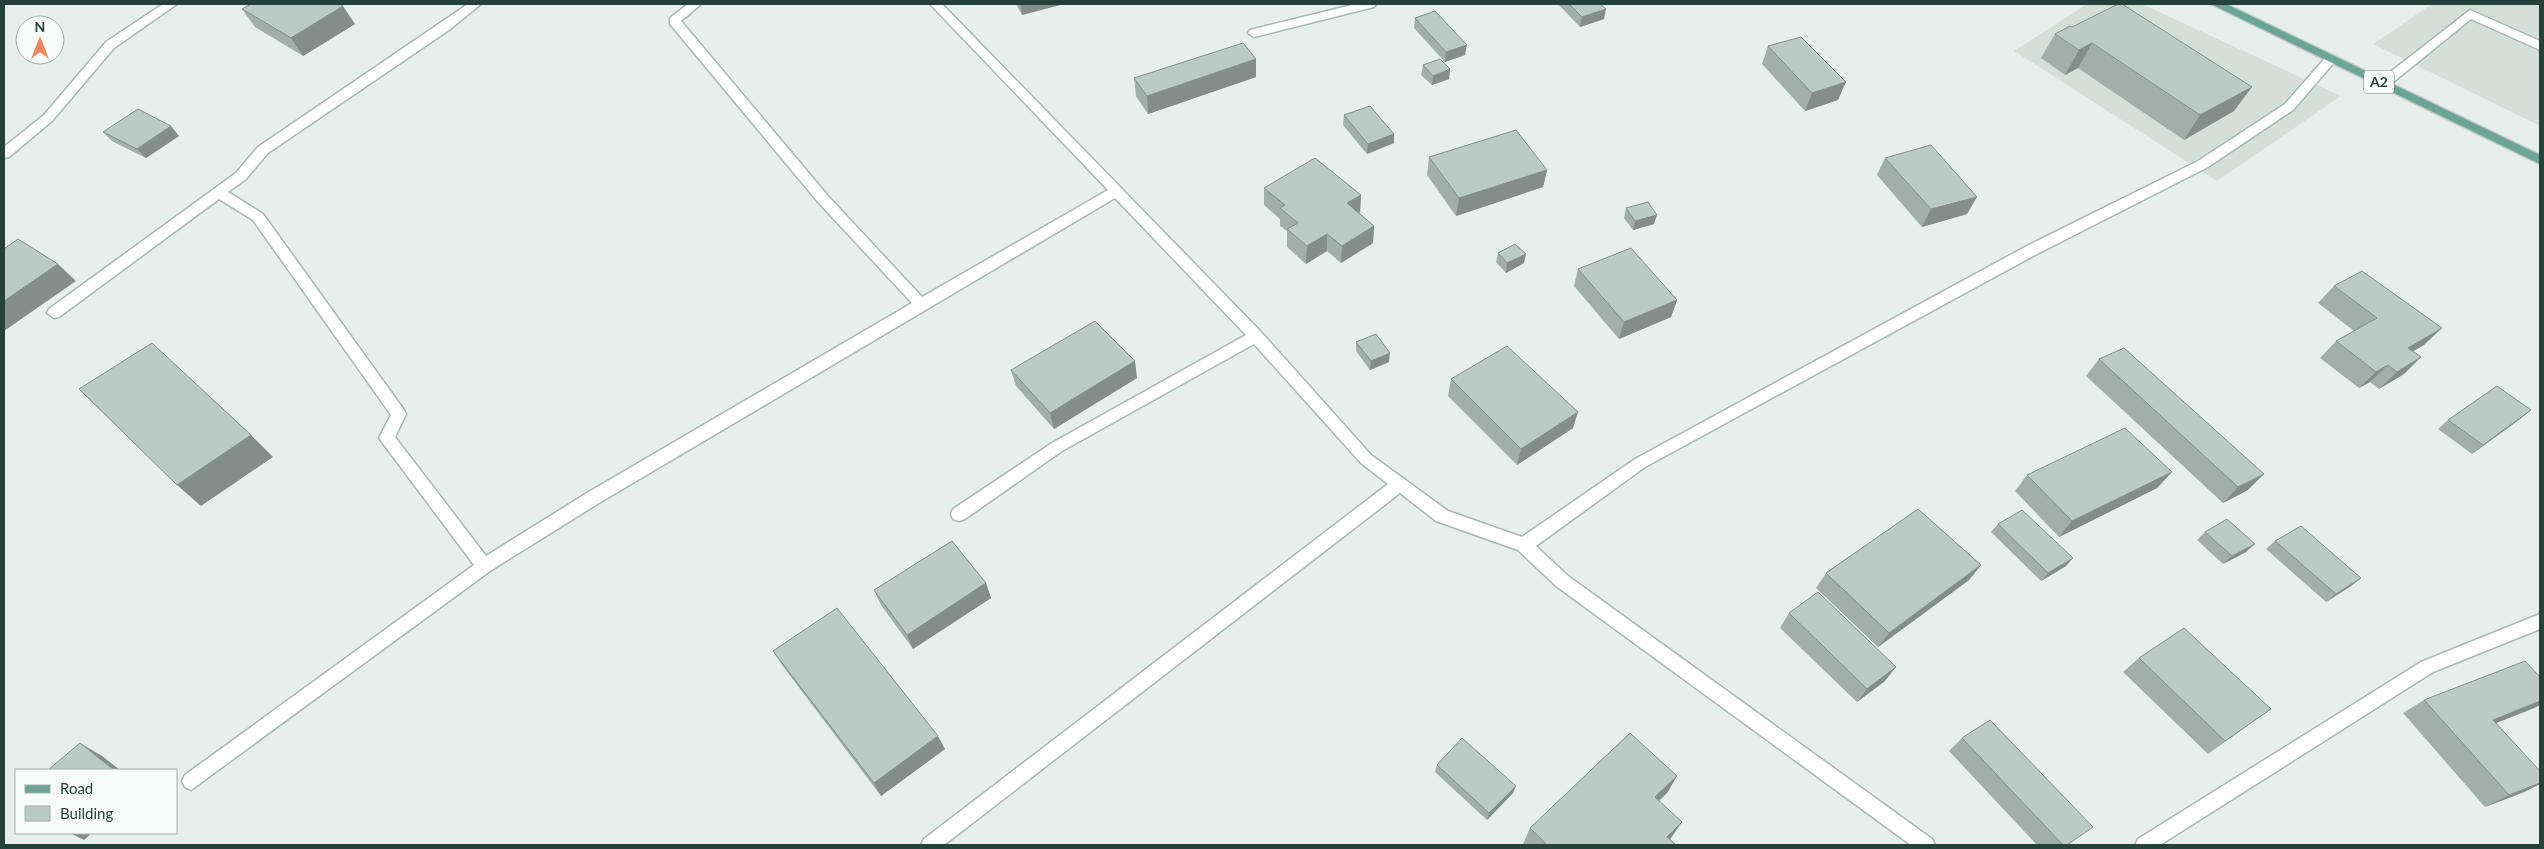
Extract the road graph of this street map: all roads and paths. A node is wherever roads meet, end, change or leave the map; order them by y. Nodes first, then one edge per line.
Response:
1 (171, 4) edge
2 (475, 4) edge
3 (695, 4) edge
4 (936, 4) edge
5 (1370, 4) edge
6 (2217, 4) edge
7 (1254, 33) dead end
8 (2540, 46) edge
9 (2331, 58) junction
10 (2383, 84) junction
11 (4, 154) edge
12 (2540, 160) edge
13 (1117, 191) junction
14 (218, 192) junction
15 (921, 304) junction
16 (54, 312) dead end
17 (1256, 336) junction
18 (1400, 484) junction
19 (959, 514) dead end
20 (1524, 545) junction
21 (484, 566) junction
22 (2540, 621) edge
23 (191, 781) dead end
24 (930, 845) edge
25 (1926, 845) edge
26 (2144, 845) edge

1 - 11 street
2 - 14 street
3 - 15 street
4 - 13 street
5 - 7 street
6 - 9 main road, A2
8 - 10 street
9 - 10 main road, A2
9 - 20 street
10 - 12 main road, A2
13 - 15 street
13 - 17 street
14 - 16 street
14 - 21 street
15 - 21 street
17 - 18 street
17 - 19 street
18 - 20 street
18 - 24 street
20 - 25 street
21 - 23 street
22 - 26 street

